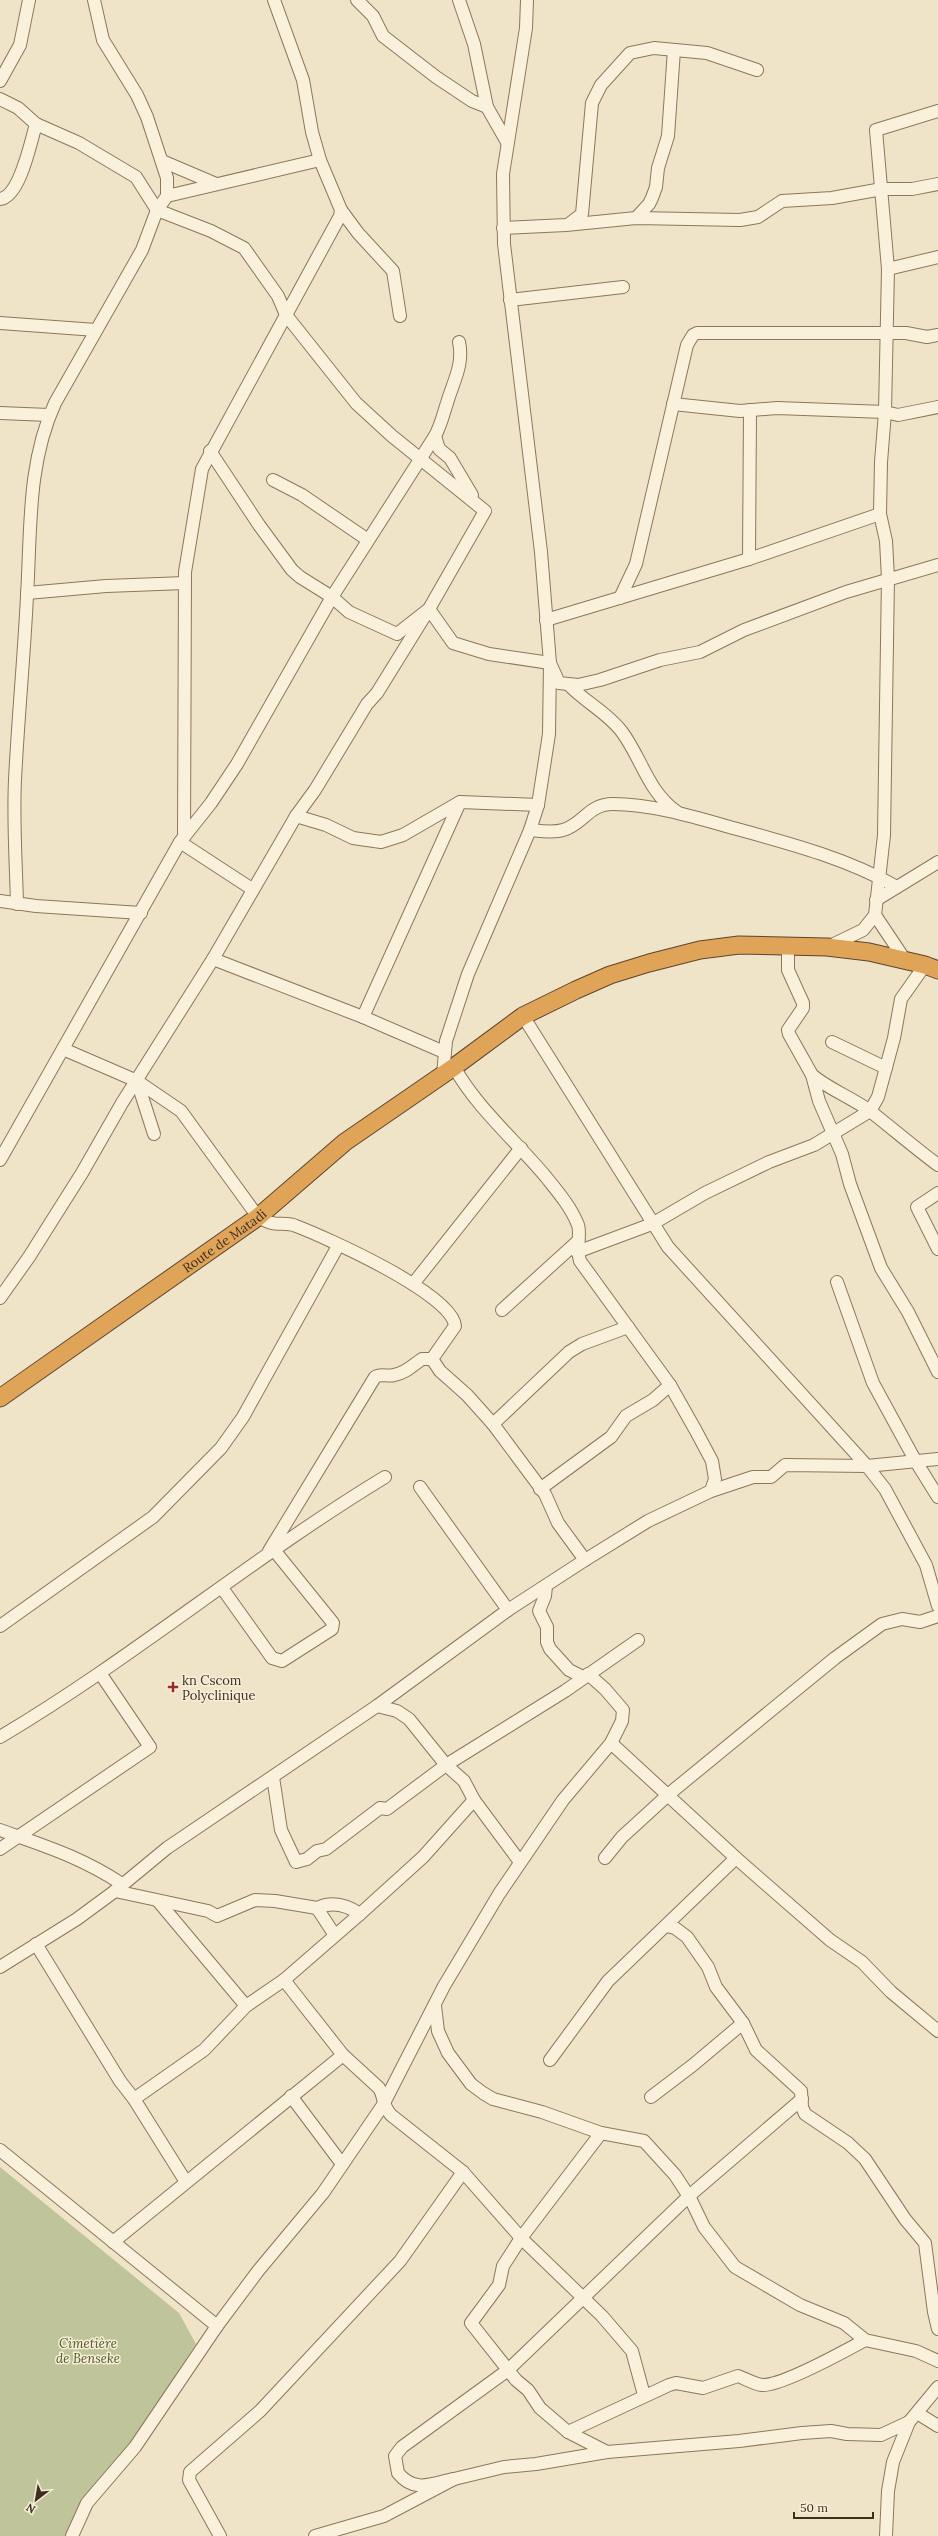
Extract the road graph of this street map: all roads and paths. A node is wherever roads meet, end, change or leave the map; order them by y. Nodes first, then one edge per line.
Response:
1 (29, 0) edge
2 (94, 0) edge
3 (274, 0) edge
4 (357, 0) edge
5 (459, 0) edge
6 (527, 0) edge
7 (674, 50) junction
8 (757, 70) dead end
9 (0, 81) edge
10 (0, 99) edge
11 (487, 107) junction
12 (938, 111) edge
13 (36, 124) junction
14 (507, 142) junction
15 (320, 160) junction
16 (162, 161) junction
17 (216, 184) junction
18 (938, 184) edge
19 (882, 189) junction
20 (167, 196) junction
21 (0, 199) edge
22 (157, 210) junction
23 (341, 210) junction
24 (636, 218) junction
25 (566, 225) junction
26 (503, 228) junction
27 (938, 257) edge
28 (888, 268) junction
29 (623, 286) dead end
30 (510, 300) junction
31 (286, 315) junction
32 (400, 316) dead end
33 (0, 323) edge
34 (96, 330) junction
35 (886, 333) junction
36 (938, 335) edge
37 (459, 342) dead end
38 (673, 404) junction
39 (938, 407) edge
40 (750, 410) junction
41 (885, 412) junction
42 (0, 414) edge
43 (50, 415) junction
44 (435, 436) junction
45 (210, 451) junction
46 (419, 458) junction
47 (202, 469) junction
48 (224, 470) junction
49 (273, 480) dead end
50 (477, 503) junction
51 (880, 514) junction
52 (368, 540) junction
53 (749, 559) junction
54 (938, 565) edge
55 (888, 578) junction
56 (185, 583) junction
57 (28, 593) junction
58 (332, 597) junction
59 (620, 598) junction
60 (429, 609) junction
61 (546, 620) junction
62 (550, 663) junction
63 (569, 685) junction
64 (460, 802) junction
65 (538, 805) junction
66 (678, 813) junction
67 (296, 816) junction
68 (530, 830) junction
69 (182, 839) junction
70 (938, 862) edge
71 (879, 877) junction
72 (897, 887) junction
73 (252, 889) junction
74 (876, 900) junction
75 (0, 901) edge
76 (17, 904) junction
77 (141, 913) junction
78 (875, 915) junction
79 (788, 944) junction
80 (827, 947) junction
81 (213, 959) junction
82 (905, 960) junction
83 (932, 967) edge
84 (523, 1016) junction
85 (363, 1017) junction
86 (832, 1042) dead end
87 (63, 1049) junction
88 (444, 1052) junction
89 (886, 1068) junction
90 (448, 1071) junction
91 (812, 1075) junction
92 (137, 1081) junction
93 (870, 1111) junction
94 (154, 1134) dead end
95 (832, 1135) junction
96 (521, 1148) junction
97 (0, 1160) edge
98 (938, 1165) edge
99 (938, 1193) edge
100 (258, 1217) junction
101 (652, 1224) junction
102 (338, 1246) junction
103 (577, 1247) junction
104 (938, 1248) edge
105 (837, 1282) dead end
106 (413, 1284) junction
107 (0, 1298) edge
108 (502, 1310) dead end
109 (628, 1327) junction
110 (432, 1359) junction
111 (938, 1372) edge
112 (670, 1385) junction
113 (0, 1398) edge
114 (493, 1424) junction
115 (938, 1459) edge
116 (915, 1460) junction
117 (867, 1466) junction
118 (385, 1476) dead end
119 (420, 1487) dead end
120 (540, 1489) junction
121 (712, 1491) junction
122 (938, 1497) edge
123 (271, 1552) junction
124 (585, 1560) junction
125 (546, 1586) junction
126 (222, 1588) junction
127 (938, 1606) edge
128 (508, 1610) junction
129 (938, 1616) edge
130 (0, 1626) edge
131 (638, 1640) dead end
132 (100, 1673) junction
133 (586, 1676) junction
134 (377, 1706) junction
135 (0, 1737) edge
136 (611, 1743) junction
137 (446, 1765) junction
138 (273, 1777) junction
139 (669, 1794) junction
140 (474, 1800) junction
141 (0, 1830) edge
142 (17, 1836) junction
143 (0, 1849) edge
144 (605, 1858) dead end
145 (736, 1858) junction
146 (520, 1862) junction
147 (118, 1888) junction
148 (158, 1901) junction
149 (317, 1908) junction
150 (360, 1914) junction
151 (666, 1926) junction
152 (334, 1934) junction
153 (36, 1944) junction
154 (0, 1967) edge
155 (284, 1980) junction
156 (435, 2005) junction
157 (246, 2006) junction
158 (743, 2024) junction
159 (938, 2031) edge
160 (343, 2055) junction
161 (550, 2060) dead end
162 (291, 2096) junction
163 (651, 2097) dead end
164 (134, 2099) junction
165 (802, 2099) junction
166 (383, 2105) junction
167 (601, 2133) junction
168 (0, 2150) edge
169 (342, 2164) junction
170 (463, 2172) junction
171 (186, 2182) junction
172 (689, 2196) junction
173 (522, 2238) junction
174 (113, 2242) junction
175 (584, 2296) junction
176 (217, 2326) junction
177 (938, 2329) edge
178 (865, 2340) junction
179 (938, 2361) edge
180 (508, 2370) junction
181 (937, 2385) edge
182 (644, 2396) junction
183 (918, 2413) junction
184 (909, 2422) junction
185 (938, 2426) edge
186 (568, 2432) junction
187 (607, 2452) junction
188 (454, 2479) junction
189 (72, 2536) edge
190 (220, 2536) edge
191 (315, 2536) edge
192 (886, 2536) edge

1 - 9 street
2 - 16 street
3 - 15 street
4 - 11 street
5 - 11 street
6 - 14 street
7 - 8 street
7 - 24 street
7 - 25 street
10 - 13 street
11 - 14 street
12 - 19 street
13 - 21 street
13 - 22 street
14 - 26 street
15 - 17 street
15 - 23 street
16 - 17 street
16 - 20 street
17 - 20 street
18 - 19 street
19 - 24 street
19 - 28 street
20 - 22 street
22 - 31 street
22 - 34 street
23 - 31 street
23 - 32 street
24 - 25 street
25 - 26 street
26 - 30 street
27 - 28 street
28 - 35 street
29 - 30 street
30 - 61 street
31 - 45 street
31 - 46 street
33 - 34 street
34 - 43 street
35 - 36 street
35 - 38 street
35 - 41 street
37 - 44 street
38 - 40 street
38 - 59 street
39 - 41 street
40 - 41 street
40 - 53 street
41 - 51 street
42 - 43 street
43 - 57 street
44 - 46 street
44 - 50 street
45 - 47 street
45 - 48 street
46 - 50 street
46 - 52 street
47 - 48 street
47 - 56 street
48 - 58 street
49 - 52 street
50 - 60 street
51 - 53 street
51 - 55 street
52 - 58 street
53 - 59 street
54 - 55 street
55 - 63 street
55 - 71 street
56 - 57 street
56 - 69 street
57 - 76 street
58 - 60 street
58 - 69 street
59 - 61 street
60 - 62 street
60 - 67 street
61 - 62 street
62 - 63 street
62 - 65 street
63 - 66 street
64 - 65 street
64 - 67 street
64 - 85 street
65 - 68 street
66 - 68 street
66 - 71 street
67 - 73 street
68 - 88 street
69 - 73 street
69 - 77 street
70 - 72 street
71 - 72 street
71 - 74 street
72 - 74 street
73 - 81 street
74 - 78 street
75 - 76 street
76 - 77 street
77 - 87 street
78 - 80 street
78 - 82 street
79 - 80 highway, Route de Matadi
79 - 84 highway, Route de Matadi
79 - 91 street
80 - 82 highway, Route de Matadi
81 - 85 street
81 - 92 street
82 - 83 highway, Route de Matadi
83 - 89 street
84 - 90 highway, Route de Matadi
84 - 101 street
85 - 88 street
86 - 89 street
87 - 92 street
87 - 97 street
88 - 90 street
89 - 93 street
90 - 96 street
90 - 100 highway, Route de Matadi
91 - 93 street
91 - 95 street
92 - 94 street
92 - 100 street
92 - 107 street
93 - 95 street
93 - 98 street
95 - 101 street
95 - 111 street
96 - 103 street
96 - 106 street
99 - 104 street
100 - 102 street
100 - 113 highway, Route de Matadi
101 - 103 street
101 - 117 street
102 - 106 street
102 - 130 street
103 - 108 street
103 - 109 street
105 - 116 street
106 - 110 street
109 - 112 street
109 - 114 street
110 - 114 street
110 - 123 street
112 - 120 street
112 - 121 street
114 - 120 street
115 - 116 street
116 - 117 street
116 - 122 street
117 - 121 street
117 - 127 street
118 - 123 street
119 - 128 street
120 - 124 street
121 - 124 street
123 - 126 street
123 - 126 street
124 - 125 street
125 - 128 street
125 - 133 street
126 - 132 street
128 - 134 street
129 - 139 street
131 - 133 street
132 - 135 street
132 - 142 street
133 - 136 street
133 - 137 street
134 - 137 street
134 - 138 street
136 - 139 street
136 - 146 street
137 - 138 street
137 - 140 street
138 - 147 street
139 - 144 street
139 - 145 street
140 - 146 street
140 - 150 street
141 - 142 street
142 - 143 street
142 - 147 street
145 - 151 street
145 - 159 street
146 - 156 street
147 - 148 street
147 - 153 street
148 - 149 street
148 - 157 street
149 - 150 street
149 - 152 street
150 - 152 street
151 - 158 street
151 - 161 street
152 - 155 street
153 - 154 street
153 - 164 street
155 - 157 street
155 - 160 street
156 - 166 street
156 - 167 street
157 - 164 street
158 - 163 street
158 - 165 street
160 - 162 street
160 - 166 street
162 - 169 street
162 - 171 street
164 - 171 street
165 - 172 street
165 - 177 street
166 - 169 street
166 - 170 street
167 - 172 street
167 - 173 street
168 - 174 street
169 - 176 street
170 - 173 street
170 - 190 street
171 - 174 street
172 - 175 street
172 - 178 street
173 - 175 street
173 - 180 street
174 - 176 street
175 - 180 street
175 - 182 street
176 - 189 street
178 - 179 street
178 - 182 street
180 - 186 street
180 - 188 street
181 - 183 street
182 - 186 street
183 - 184 street
183 - 185 street
184 - 187 street
184 - 192 street
186 - 187 street
187 - 188 street
188 - 191 street

